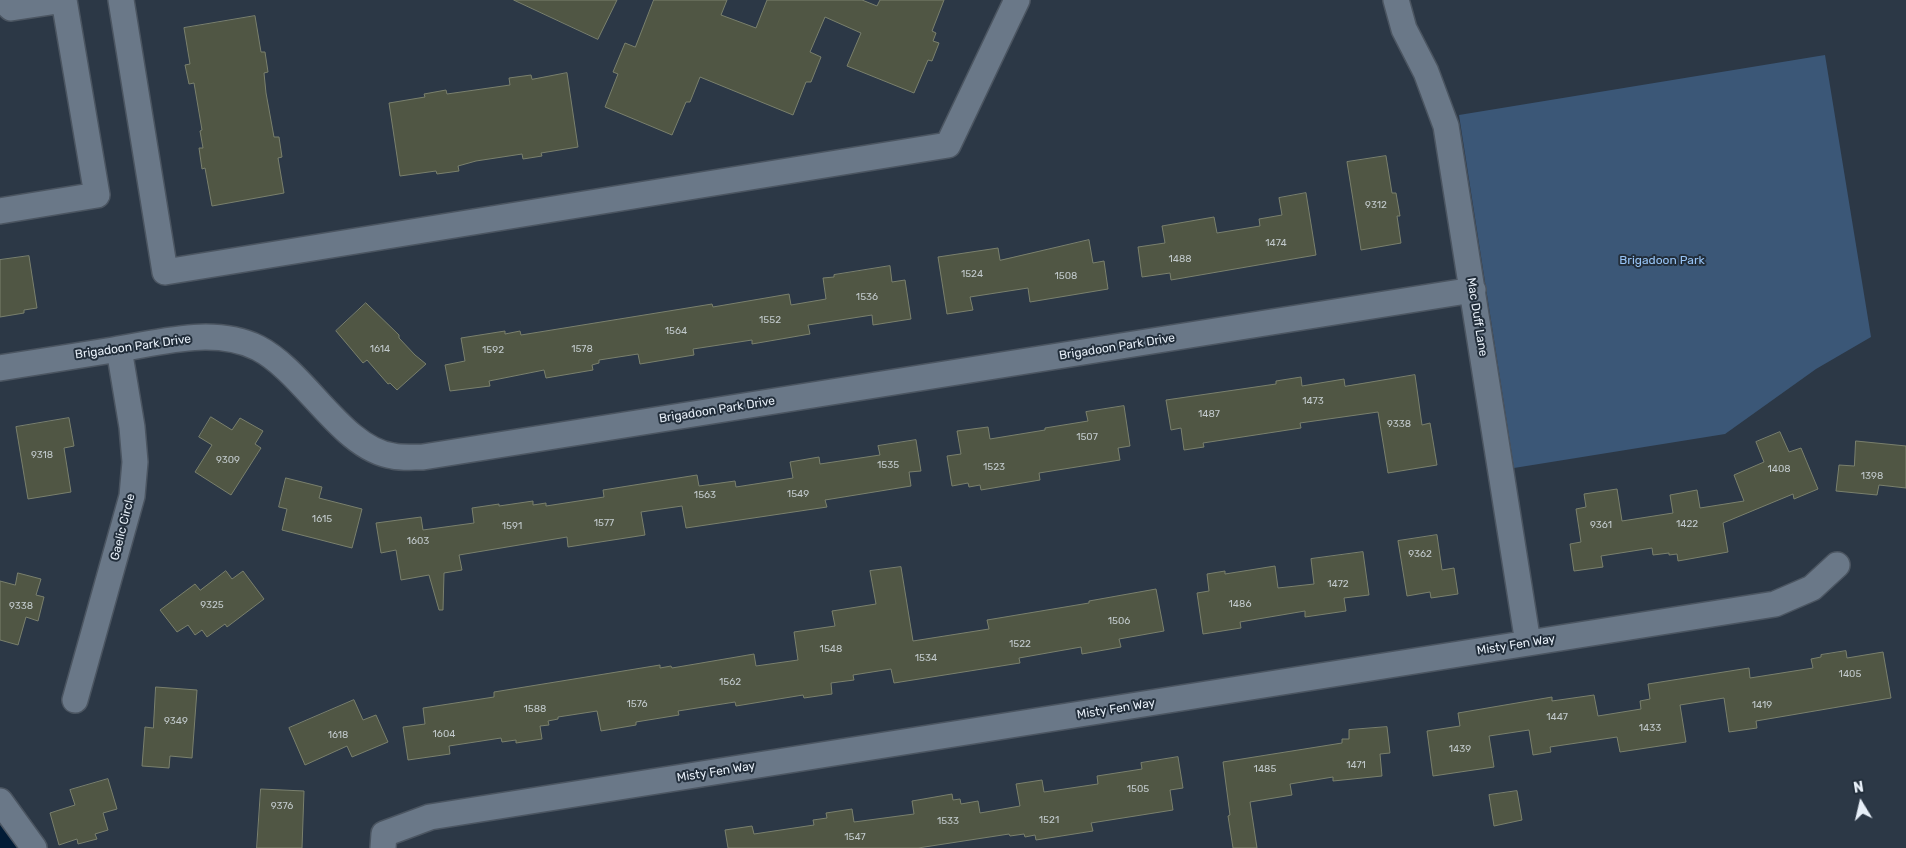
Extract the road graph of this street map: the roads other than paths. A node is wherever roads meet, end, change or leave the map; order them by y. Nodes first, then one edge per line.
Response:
1 (3, 0) edge
2 (64, 0) edge
3 (120, 0) edge
4 (1016, 0) edge
5 (1396, 0) edge
6 (0, 211) edge
7 (1472, 290) junction
8 (119, 349) junction
9 (0, 368) edge
10 (1837, 564) dead end
11 (1528, 643) junction
12 (75, 700) dead end
13 (0, 801) edge
14 (384, 841) edge
15 (34, 848) edge

1 - 2 street
2 - 6 street
3 - 4 street
5 - 7 street, Mac Duff Lane
7 - 8 street, Brigadoon Park Drive
7 - 11 street, Mac Duff Lane
8 - 9 street, Brigadoon Park Drive
8 - 12 street, Gaelic Circle
10 - 11 street, Misty Fen Way
11 - 14 street, Misty Fen Way
13 - 15 street

